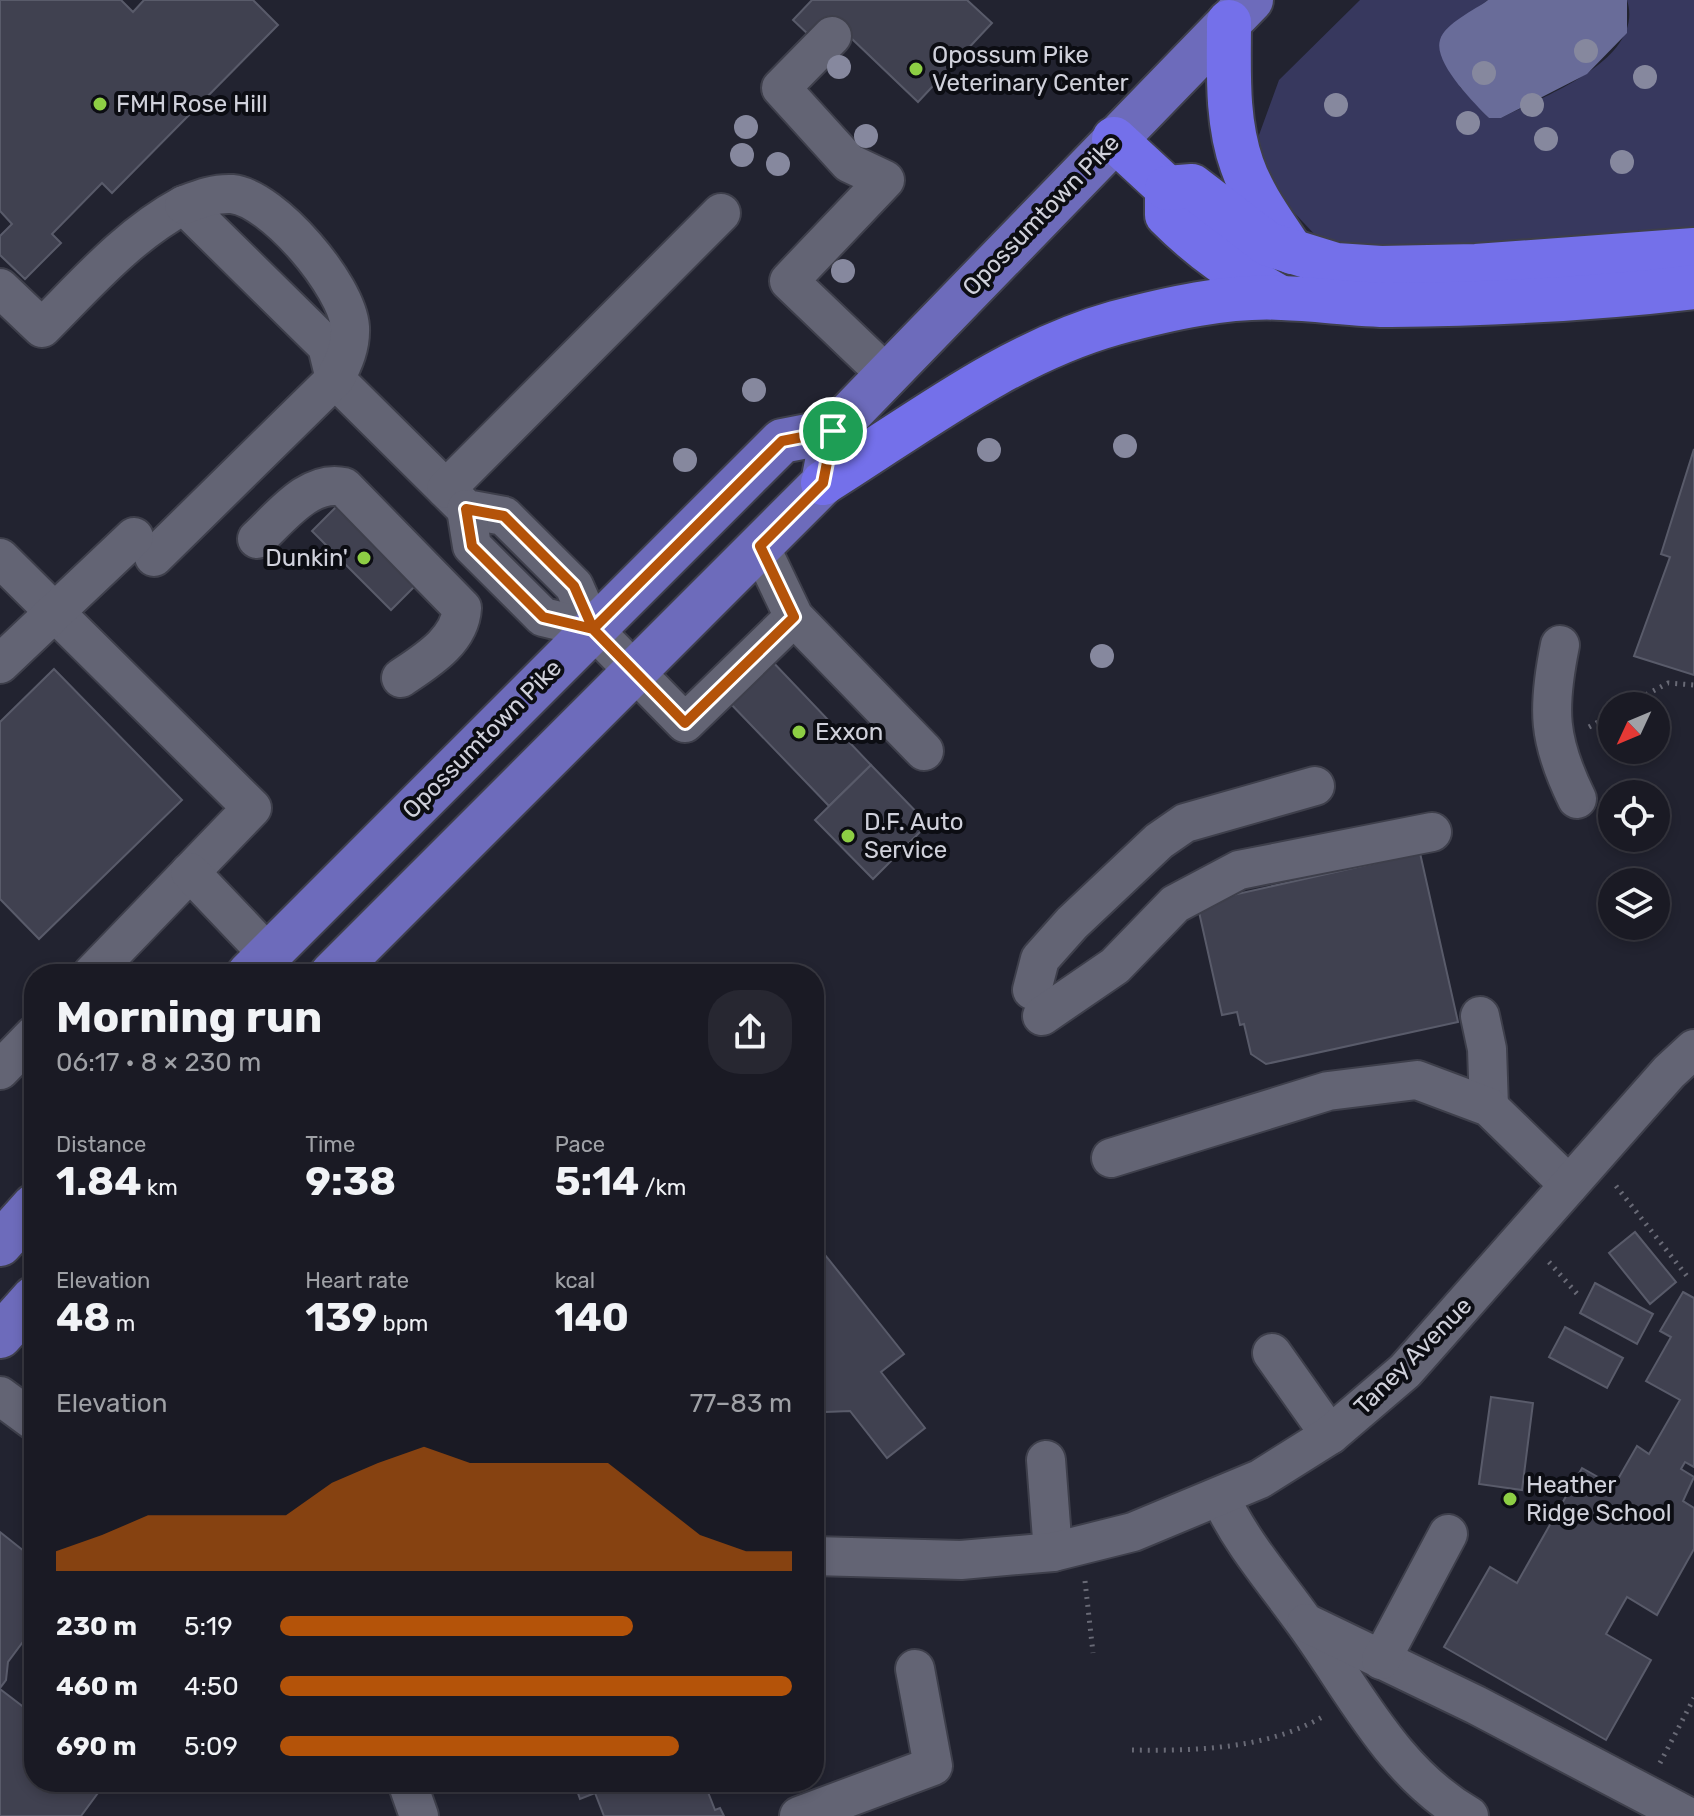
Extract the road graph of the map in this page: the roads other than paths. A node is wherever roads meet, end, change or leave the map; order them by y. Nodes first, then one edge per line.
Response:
1 (1240, 11) edge
2 (832, 36) dead end
3 (1114, 139) junction
4 (1167, 188) junction
5 (184, 205) junction
6 (721, 213) dead end
7 (1694, 250) edge
8 (1293, 254) junction
9 (1694, 287) edge
10 (0, 288) edge
11 (1279, 297) junction
12 (887, 375) junction
13 (335, 379) junction
14 (833, 431) junction
15 (823, 483) junction
16 (456, 499) junction
17 (257, 539) dead end
18 (760, 546) junction
19 (0, 558) edge
20 (55, 613) junction
21 (794, 617) junction
22 (593, 629) junction
23 (1560, 645) dead end
24 (0, 664) edge
25 (635, 672) junction
26 (401, 678) dead end
27 (924, 751) dead end
28 (1315, 786) dead end
29 (1577, 799) dead end
30 (1432, 832) dead end
31 (190, 872) junction
32 (102, 964) edge
33 (259, 964) edge
34 (342, 964) edge
35 (1480, 1016) dead end
36 (24, 1045) edge
37 (1694, 1049) edge
38 (0, 1070) edge
39 (1489, 1107) junction
40 (1111, 1158) dead end
41 (1569, 1185) junction
42 (24, 1217) edge
43 (0, 1244) edge
44 (24, 1309) edge
45 (0, 1336) edge
46 (1272, 1353) dead end
47 (0, 1396) edge
48 (24, 1414) edge
49 (1330, 1435) junction
50 (1046, 1460) dead end
51 (1220, 1497) junction
52 (1448, 1534) dead end
53 (1053, 1552) junction
54 (824, 1556) edge
55 (1306, 1623) junction
56 (1381, 1660) junction
57 (915, 1669) dead end
58 (411, 1792) edge
59 (419, 1816) edge
60 (799, 1816) edge
61 (1469, 1816) edge
62 (1687, 1816) edge

1 - 3 main road, Opossumtown Pike
1 - 8 highway
2 - 12 street
3 - 4 highway
3 - 12 main road, Opossumtown Pike
4 - 8 highway
4 - 11 highway
5 - 10 street
5 - 13 street
5 - 13 street
6 - 16 street
7 - 8 highway
9 - 11 highway
11 - 15 highway
12 - 14 main road, Opossumtown Pike
13 - 16 street
13 - 20 street
14 - 15 main road
14 - 22 main road, Opossumtown Pike
15 - 18 main road
16 - 22 street
17 - 26 street
18 - 21 street
18 - 25 main road
19 - 20 street
20 - 24 street
20 - 31 street
21 - 25 street
21 - 27 street
22 - 25 street
22 - 33 main road, Opossumtown Pike
23 - 29 street
25 - 34 main road
28 - 30 street
31 - 32 street
31 - 33 street
35 - 39 street
36 - 38 street
37 - 41 street, Taney Avenue
39 - 40 street
39 - 41 street
41 - 49 street, Taney Avenue
42 - 43 main road
44 - 45 main road
46 - 49 street
47 - 48 street
49 - 51 street, Taney Avenue
50 - 53 street
51 - 53 street, Taney Avenue
51 - 55 street
52 - 56 street
53 - 54 street, Taney Avenue
55 - 56 street
55 - 61 street
56 - 62 street
57 - 60 street
58 - 59 street

